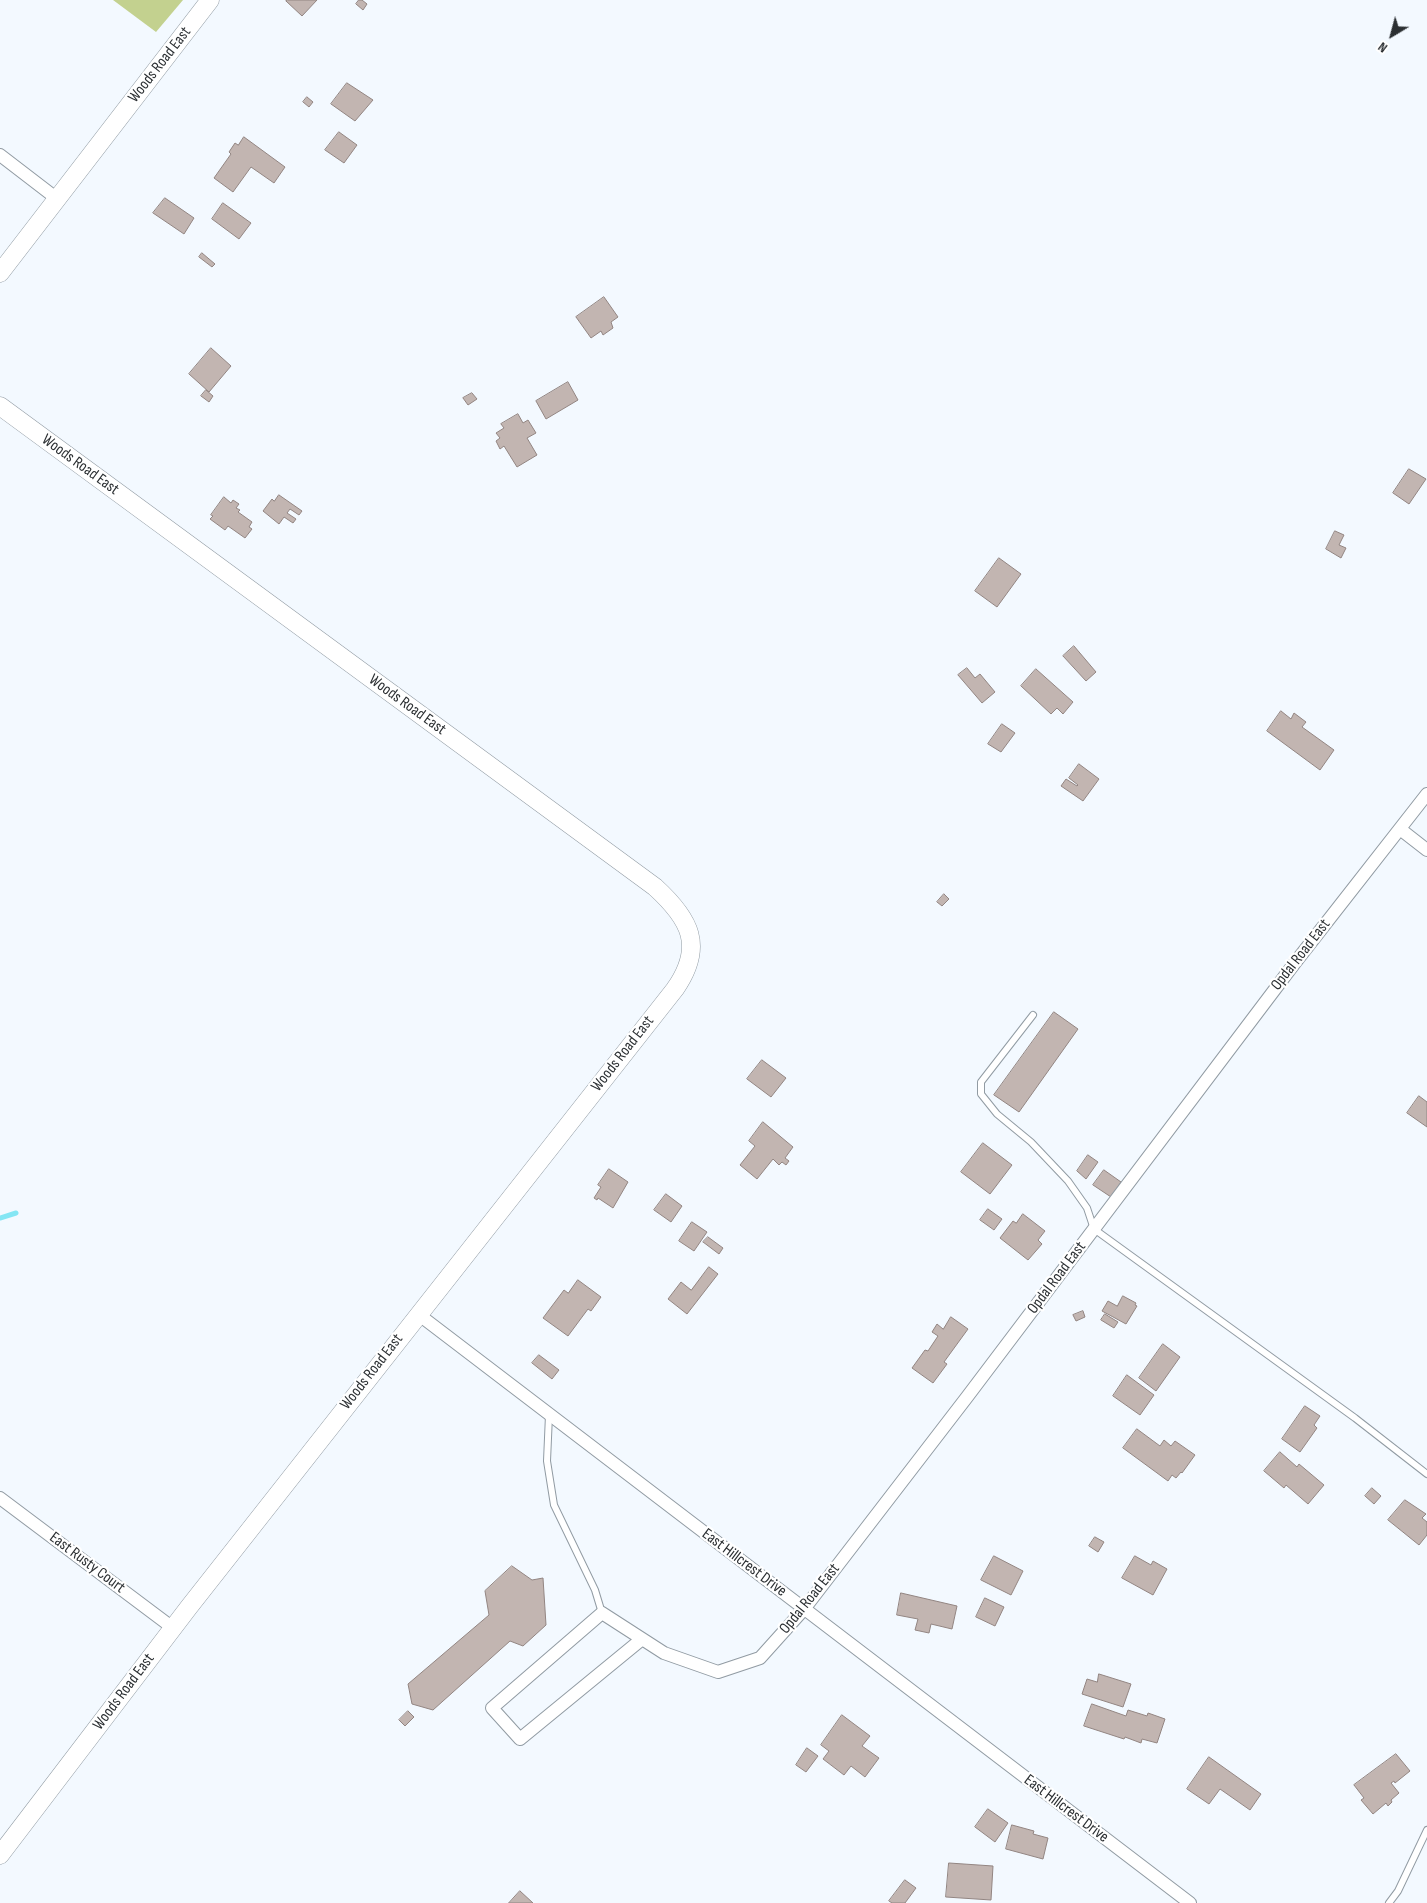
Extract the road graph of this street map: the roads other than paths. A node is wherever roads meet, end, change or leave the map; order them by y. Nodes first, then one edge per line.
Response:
1 (210, 0) edge
2 (0, 155) edge
3 (56, 198) junction
4 (0, 273) edge
5 (0, 406) edge
6 (1427, 794) edge
7 (1400, 829) junction
8 (1427, 850) edge
9 (1033, 1014) dead end
10 (1094, 1229) junction
11 (418, 1314) junction
12 (549, 1414) junction
13 (1427, 1474) edge
14 (0, 1498) edge
15 (804, 1609) junction
16 (602, 1613) junction
17 (173, 1628) junction
18 (642, 1639) junction
19 (1427, 1830) edge
20 (0, 1855) edge
21 (1190, 1903) edge
22 (1389, 1903) edge

1 - 3 main road, Woods Road East
2 - 3 street
3 - 4 main road, Woods Road East
5 - 11 main road, Woods Road East
6 - 7 street, Opdal Road East
7 - 8 street
7 - 10 street, Opdal Road East
9 - 10 lane
10 - 13 lane
10 - 15 street, Opdal Road East
11 - 12 street, East Hillcrest Drive
11 - 17 main road, Woods Road East
12 - 15 street, East Hillcrest Drive
12 - 16 lane
14 - 17 street, East Rusty Court
15 - 18 street, Opdal Road East
15 - 21 street, East Hillcrest Drive
16 - 18 street, Opdal Road East
16 - 18 street
17 - 20 main road, Woods Road East
19 - 22 lane

